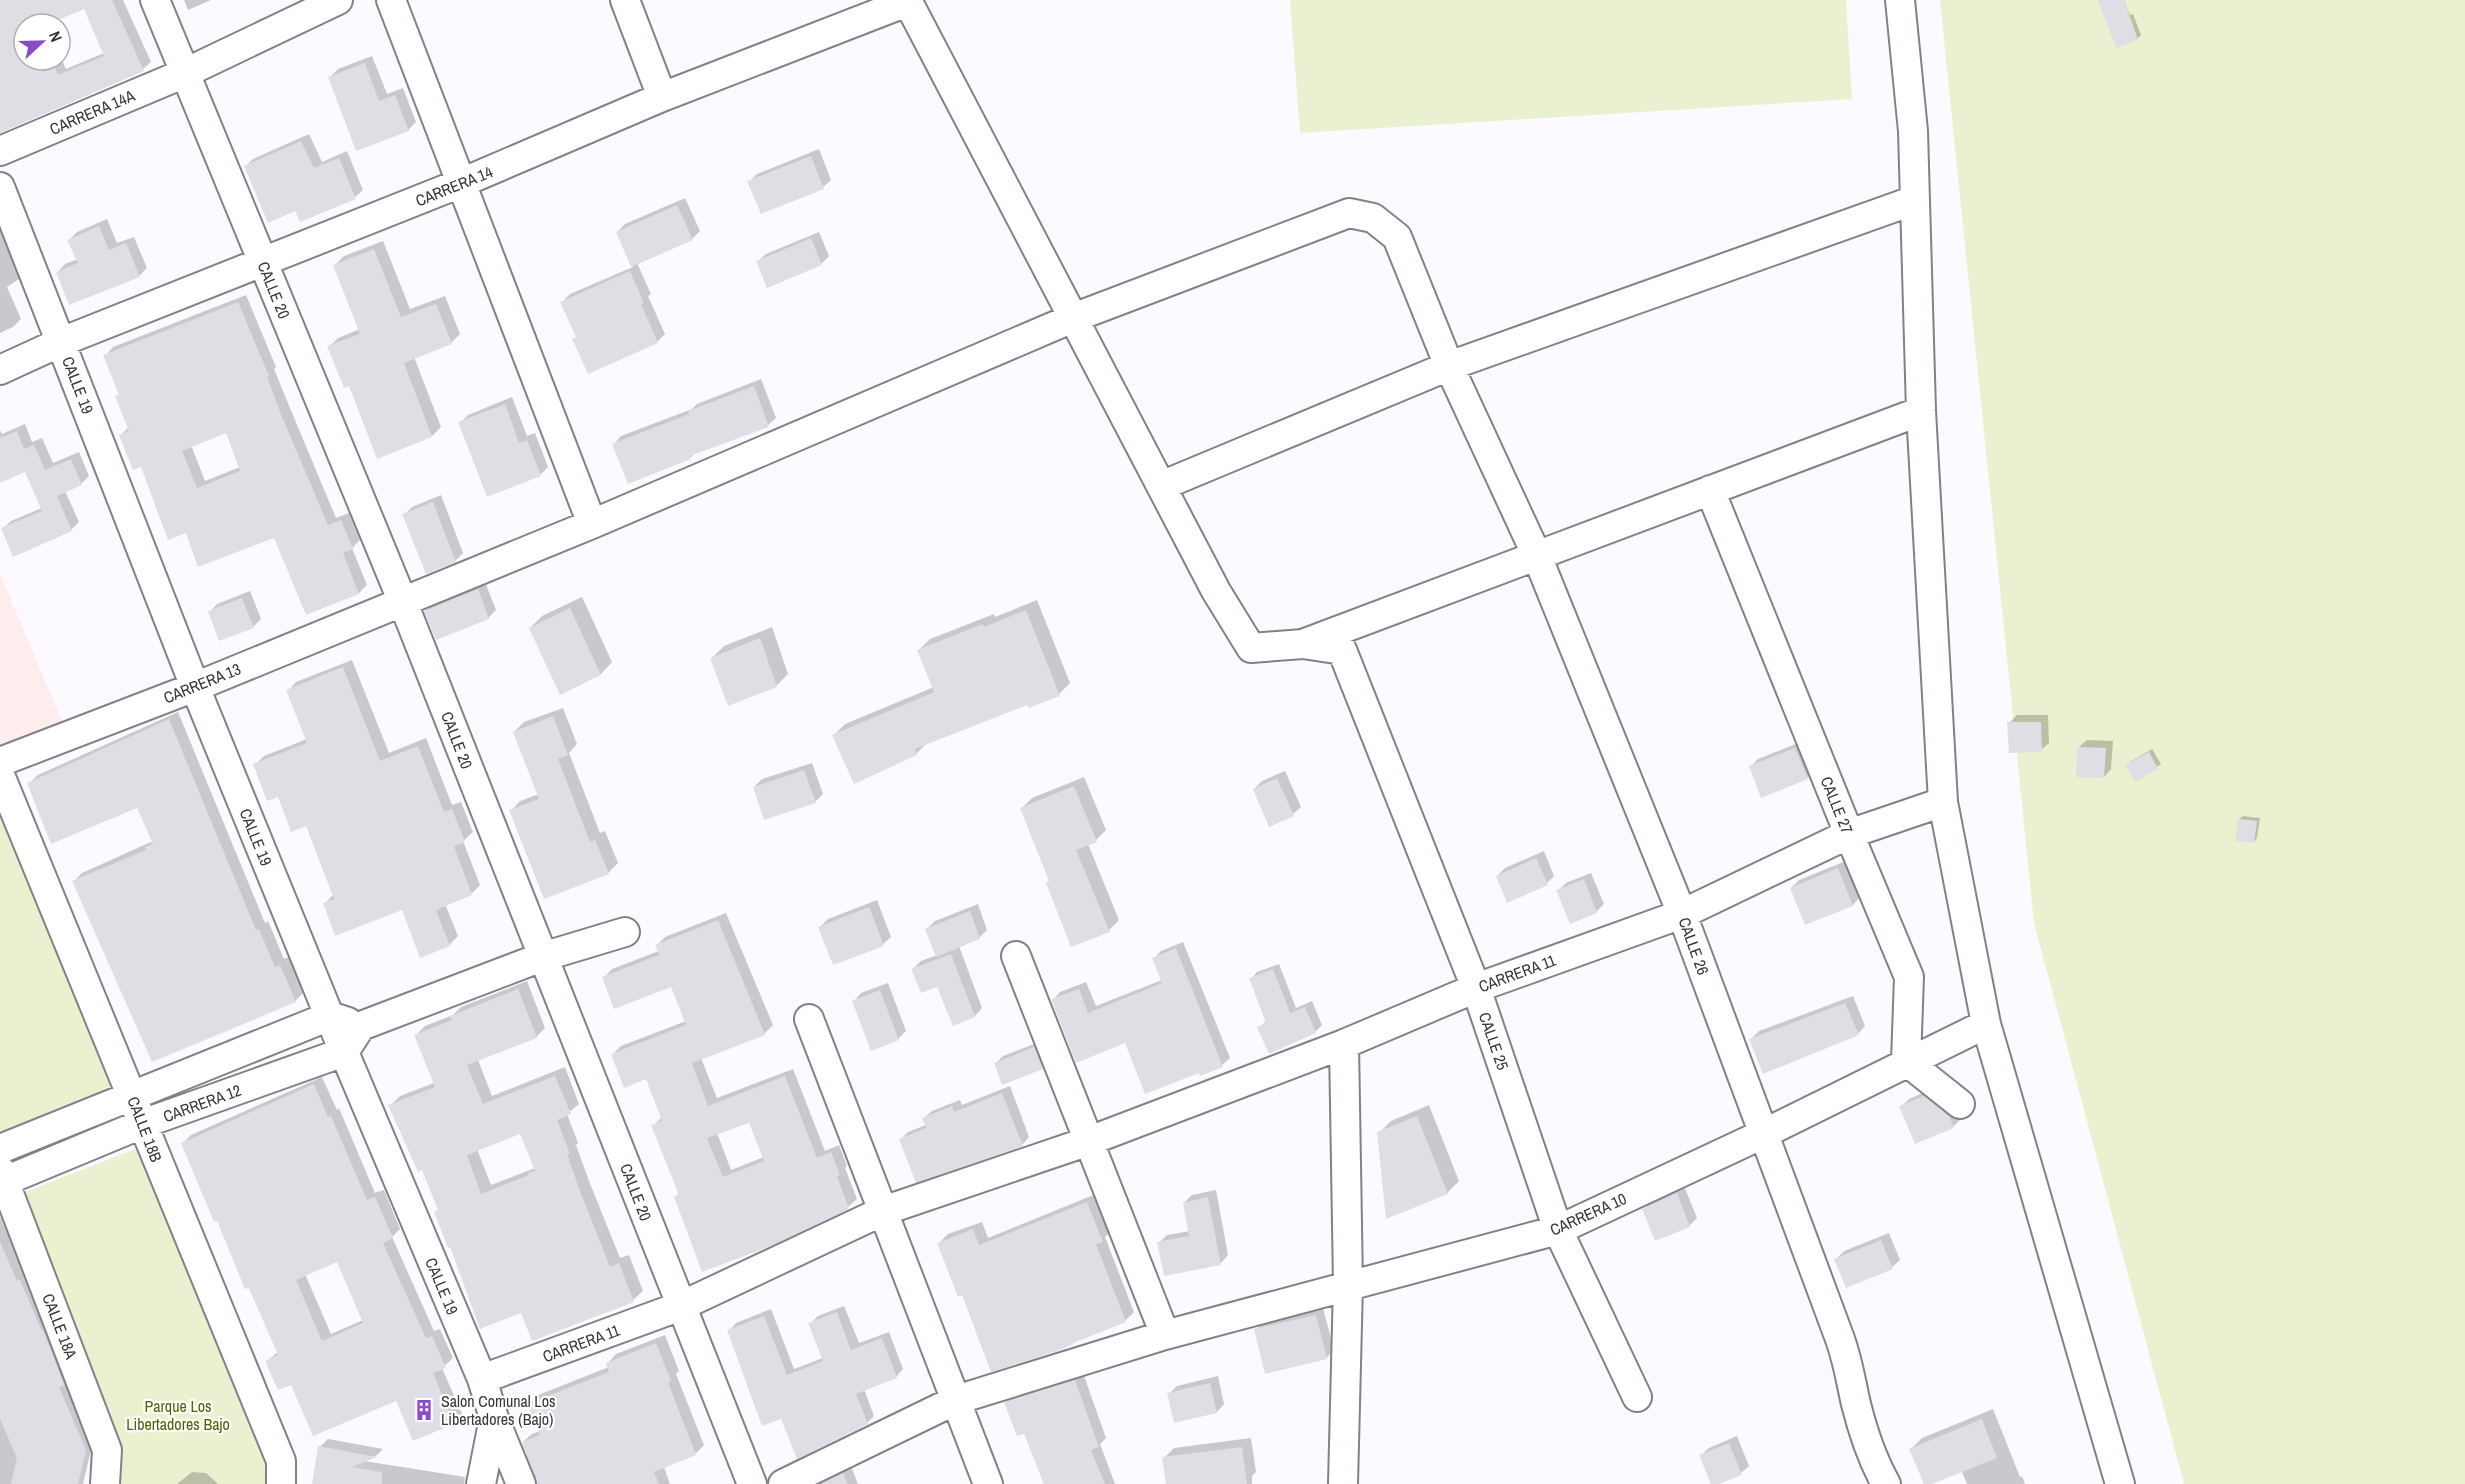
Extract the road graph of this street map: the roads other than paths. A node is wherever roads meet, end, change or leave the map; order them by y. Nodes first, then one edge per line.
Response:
1 (155, 0) edge
2 (338, 0) edge
3 (391, 0) edge
4 (625, 0) edge
5 (1900, 0) edge
6 (907, 1) edge
7 (185, 73) junction
8 (662, 97) junction
9 (0, 151) edge
10 (461, 183) junction
11 (0, 187) edge
12 (1915, 200) junction
13 (263, 263) junction
14 (1073, 318) junction
15 (61, 342) junction
16 (1449, 366) junction
17 (0, 370) edge
18 (1921, 411) junction
19 (1161, 486) junction
20 (1710, 490) junction
21 (592, 524) junction
22 (1537, 556) junction
23 (402, 600) junction
24 (1303, 644) junction
25 (195, 687) junction
26 (0, 762) edge
27 (0, 775) edge
28 (1943, 802) junction
29 (1849, 834) junction
30 (1682, 914) junction
31 (625, 932) dead end
32 (1016, 956) dead end
33 (542, 957) junction
34 (1476, 988) junction
35 (330, 1016) junction
36 (809, 1019) dead end
37 (1986, 1024) junction
38 (361, 1026) junction
39 (1344, 1044) junction
40 (344, 1053) junction
41 (1906, 1061) junction
42 (132, 1095) junction
43 (1960, 1104) dead end
44 (142, 1124) junction
45 (1763, 1134) junction
46 (1089, 1141) junction
47 (0, 1149) edge
48 (2, 1178) edge
49 (883, 1211) junction
50 (1558, 1230) junction
51 (1348, 1285) junction
52 (681, 1306) junction
53 (1165, 1335) junction
54 (482, 1379) junction
55 (1637, 1397) dead end
56 (956, 1400) junction
57 (494, 1418) junction
58 (105, 1484) edge
59 (281, 1484) edge
60 (481, 1484) edge
61 (521, 1484) edge
62 (752, 1484) edge
63 (783, 1484) edge
64 (988, 1484) edge
65 (1343, 1484) edge
66 (1886, 1484) edge
67 (2120, 1484) edge

1 - 7 street, CALLE 20
2 - 7 street, CARRERA 14A
3 - 10 street
4 - 8 street
5 - 12 street
6 - 8 street, CARRERA 14
6 - 14 street
7 - 9 street, CARRERA 14A
7 - 13 street, CALLE 20
8 - 10 street, CARRERA 14
10 - 13 street, CARRERA 14
10 - 21 street
11 - 15 street, CALLE 19
12 - 16 street
12 - 18 street
13 - 15 street, CARRERA 14
13 - 23 street, CALLE 20
14 - 16 street, CALLE 26
14 - 19 street
14 - 21 street, CARRERA 13
15 - 17 street, CARRERA 14
15 - 25 street, CALLE 19
16 - 19 street
16 - 22 street, CALLE 26
18 - 20 street
18 - 28 street
19 - 24 street
20 - 22 street
20 - 29 street, CALLE 27
21 - 23 street, CARRERA 13
22 - 24 street
22 - 30 street, CALLE 26
23 - 25 street, CARRERA 13
23 - 33 street, CALLE 20
24 - 34 street, CALLE 25
25 - 26 street, CARRERA 13
25 - 35 street, CALLE 19
27 - 42 street, CALLE 18B
28 - 29 street, CARRERA 11
28 - 37 street
29 - 30 street, CARRERA 11
29 - 41 street, CALLE 27
30 - 34 street, CARRERA 11
30 - 45 street, CALLE 26
31 - 33 street
32 - 46 street
33 - 38 street
33 - 52 street, CALLE 20
34 - 39 street, CARRERA 11
34 - 50 street, CALLE 25
35 - 38 street
35 - 40 street, CALLE 19
35 - 42 street, CARRERA 12
36 - 49 street
37 - 41 street, CARRERA 10
37 - 67 street
38 - 40 street
39 - 46 street, CARRERA 11
39 - 51 street
40 - 44 street, CARRERA 12
40 - 54 street, CALLE 19
41 - 43 street
41 - 45 street, CARRERA 10
42 - 44 street, CALLE 18B
42 - 47 street, CARRERA 12
44 - 48 street, CARRERA 12
44 - 59 street, CALLE 18B
45 - 50 street, CARRERA 10
45 - 66 street, CALLE 26
46 - 49 street, CARRERA 11
46 - 53 street
48 - 58 street, CALLE 18A
49 - 52 street, CARRERA 11
49 - 56 street
50 - 51 street, CARRERA 10
50 - 55 street, CALLE 25
51 - 53 street, CARRERA 10
51 - 65 street
52 - 54 street, CARRERA 11
52 - 62 street, CALLE 20
53 - 56 street, CARRERA 10
54 - 57 street, CALLE 19
56 - 63 street, CARRERA 10
56 - 64 street
57 - 60 street
57 - 61 street, CALLE 19

